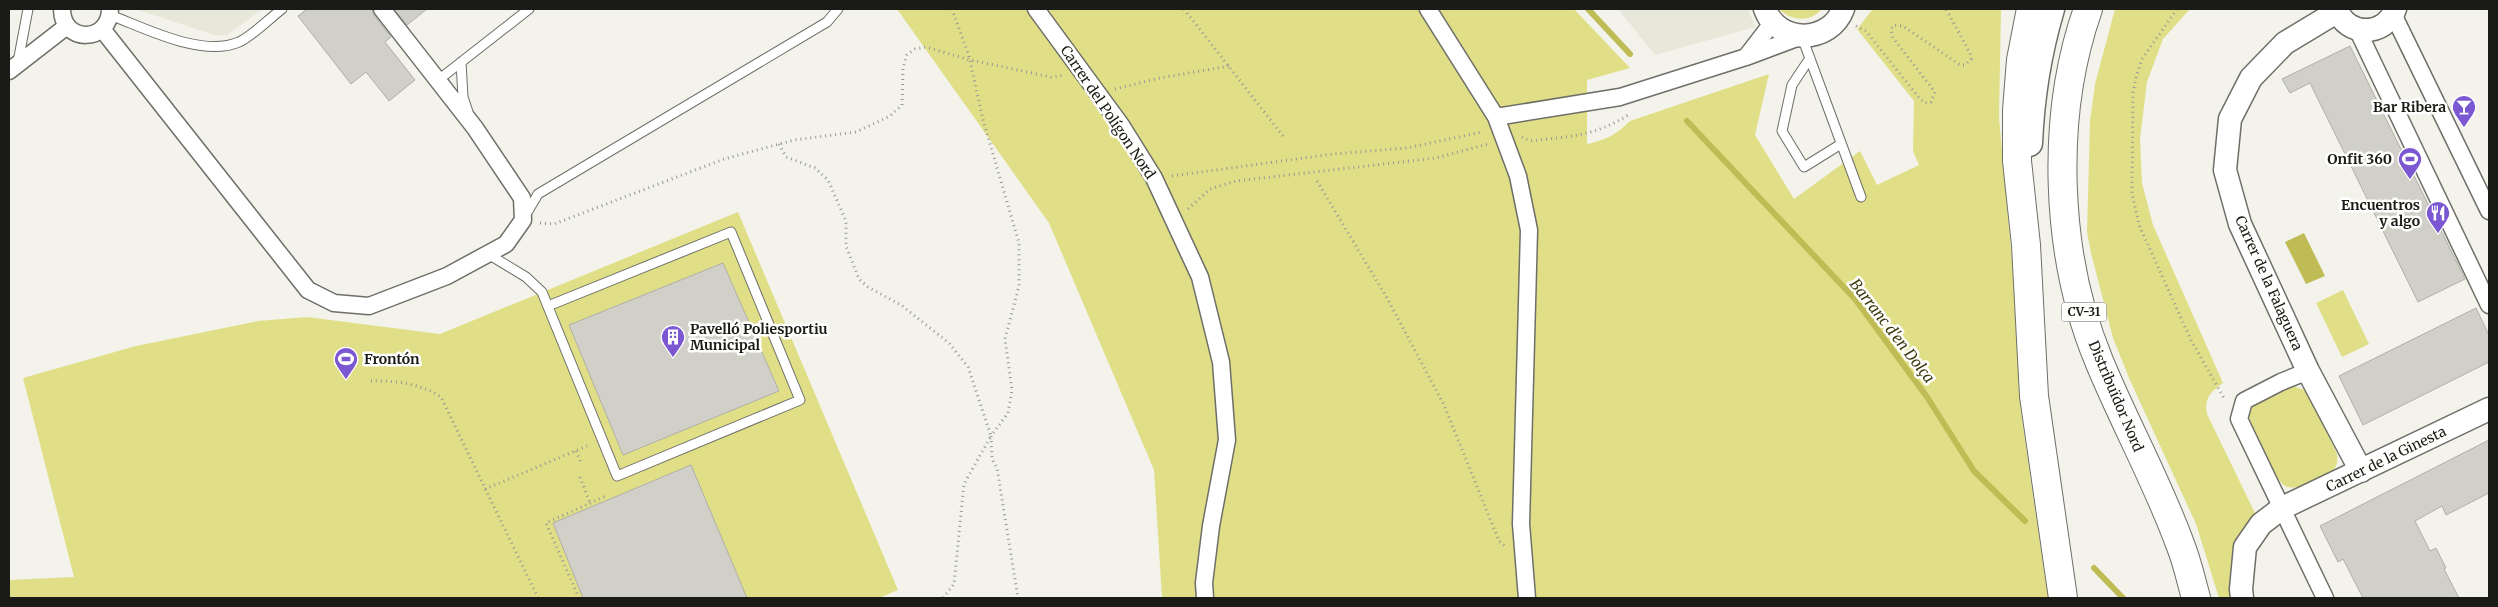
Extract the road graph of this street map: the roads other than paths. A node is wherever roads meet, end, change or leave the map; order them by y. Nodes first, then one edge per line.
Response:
1 (28, 9) edge
2 (62, 9) edge
3 (282, 9) edge
4 (382, 9) edge
5 (529, 9) edge
6 (838, 9) edge
7 (1036, 9) edge
8 (1428, 9) edge
9 (2031, 9) edge
10 (2051, 9) edge
11 (2088, 9) edge
12 (2338, 10) edge
13 (2394, 11) edge
14 (1769, 16) edge
15 (1847, 17) edge
16 (107, 18) edge
17 (67, 26) junction
18 (2356, 29) junction
19 (1802, 36) junction
20 (1746, 57) junction
21 (1810, 58) junction
22 (461, 62) junction
23 (13, 67) edge
24 (437, 81) junction
25 (475, 128) junction
26 (1500, 128) junction
27 (1841, 144) junction
28 (1861, 197) dead end
29 (2489, 211) edge
30 (523, 220) junction
31 (2026, 245) junction
32 (488, 254) junction
33 (2489, 305) edge
34 (548, 306) junction
35 (2308, 371) junction
36 (2489, 409) edge
37 (2361, 471) junction
38 (2282, 508) junction
39 (1205, 598) edge
40 (1527, 598) edge
41 (2063, 598) edge
42 (2196, 598) edge
43 (2242, 598) edge
44 (2325, 598) edge

1 - 23 lane
2 - 17 street
3 - 16 lane
4 - 24 street
5 - 22 lane
6 - 30 lane
7 - 39 street, Carrer del Polígon Nord
8 - 26 street
9 - 31 highway
10 - 31 main road
11 - 42 highway, Distribuïdor Nord / CV-31
12 - 18 street
12 - 35 street, Carrer de la Falaguera
13 - 18 street
13 - 29 street
14 - 19 street
14 - 20 street
15 - 19 street
16 - 17 street
16 - 32 street
17 - 23 street
18 - 33 street
19 - 20 street
19 - 21 lane
20 - 26 street
21 - 27 lane
21 - 27 lane
22 - 24 lane
22 - 25 lane
24 - 25 street
25 - 30 street
26 - 40 street
27 - 28 lane
30 - 32 street
31 - 41 highway
32 - 34 lane
34 - 34 lane
35 - 37 street, Carrer de la Falaguera
35 - 38 street
36 - 37 street, Carrer de la Ginesta
37 - 38 street, Carrer de la Ginesta
38 - 43 street, Carrer de la Ginesta
38 - 44 street

